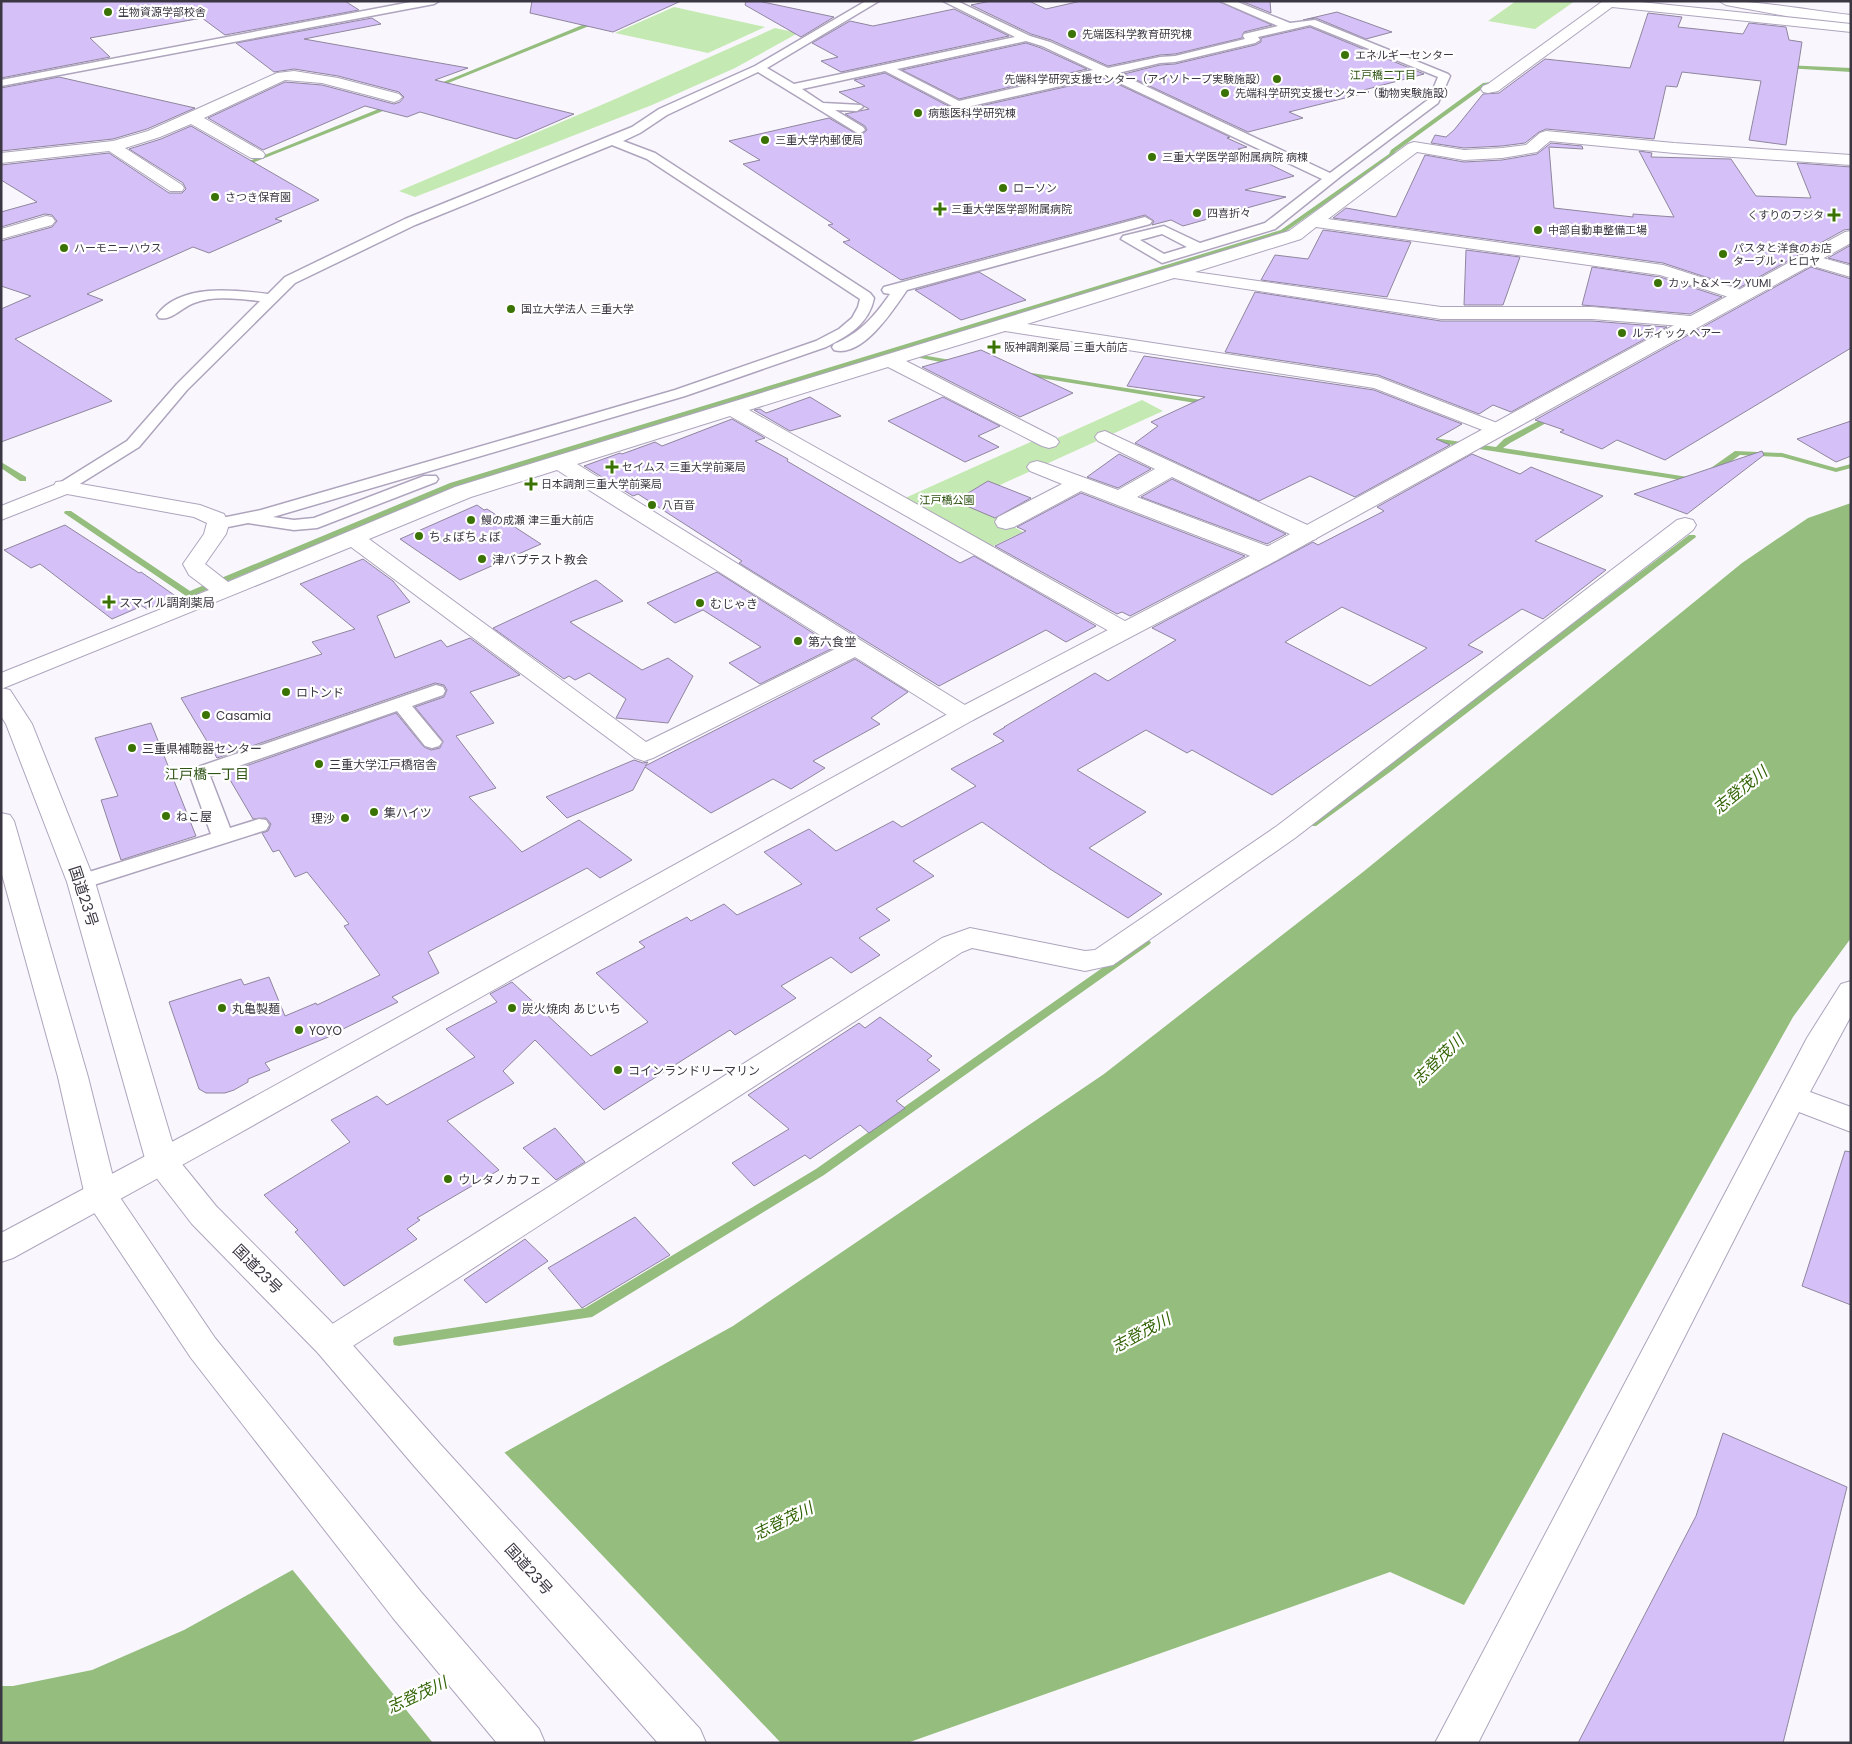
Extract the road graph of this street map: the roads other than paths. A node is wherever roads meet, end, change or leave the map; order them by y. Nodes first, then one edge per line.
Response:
1 (434, 1) edge
2 (874, 1) edge
3 (948, 1) edge
4 (1225, 1) edge
5 (1726, 1) edge
6 (1851, 19) edge
7 (1289, 27) junction
8 (1851, 28) edge
9 (1026, 38) junction
10 (759, 68) junction
11 (887, 68) junction
12 (1108, 72) junction
13 (1, 83) edge
14 (792, 88) junction
15 (1488, 89) dead end
16 (394, 97) dead end
17 (820, 106) junction
18 (857, 107) dead end
19 (192, 118) junction
20 (859, 130) dead end
21 (612, 141) junction
22 (112, 146) junction
23 (257, 155) dead end
24 (1, 158) edge
25 (1851, 160) edge
26 (1331, 178) junction
27 (176, 188) dead end
28 (1132, 212) dead end
29 (1147, 220) junction
30 (46, 221) dead end
31 (1314, 222) junction
32 (1164, 230) junction
33 (1, 234) edge
34 (1851, 236) edge
35 (1199, 248) junction
36 (1809, 259) junction
37 (1851, 272) edge
38 (1173, 274) junction
39 (902, 286) junction
40 (865, 296) junction
41 (1741, 296) junction
42 (271, 298) junction
43 (164, 315) dead end
44 (1694, 321) junction
45 (1006, 326) junction
46 (891, 361) junction
47 (732, 409) junction
48 (1498, 430) junction
49 (1105, 437) dead end
50 (1049, 442) dead end
51 (561, 463) junction
52 (1038, 467) dead end
53 (1171, 469) junction
54 (1080, 483) junction
55 (64, 487) junction
56 (1120, 498) junction
57 (1, 514) edge
58 (244, 518) junction
59 (1006, 522) dead end
60 (218, 524) junction
61 (1685, 526) dead end
62 (1308, 534) junction
63 (353, 538) junction
64 (1269, 555) junction
65 (220, 586) junction
66 (1124, 630) junction
67 (854, 648) junction
68 (1, 682) edge
69 (436, 691) dead end
70 (1, 695) edge
71 (401, 704) junction
72 (964, 715) junction
73 (432, 742) dead end
74 (1, 821) edge
75 (259, 825) dead end
76 (223, 837) junction
77 (81, 882) junction
78 (1851, 991) edge
79 (1792, 1097) junction
80 (1851, 1120) edge
81 (162, 1162) junction
82 (100, 1196) junction
83 (1, 1249) edge
84 (330, 1343) junction
85 (524, 1743) edge
86 (685, 1743) edge
87 (1456, 1743) edge

1 - 13 lane
2 - 10 lane
3 - 9 lane
4 - 7 lane
5 - 6 main road
7 - 12 lane
7 - 26 lane
8 - 15 main road
9 - 11 lane
9 - 12 lane
10 - 14 lane
10 - 21 lane
11 - 12 lane
11 - 14 lane
12 - 26 lane
14 - 17 lane
16 - 19 main road
17 - 18 lane
17 - 20 lane
19 - 22 main road
19 - 23 main road
21 - 40 lane
21 - 42 lane
22 - 24 main road
22 - 27 main road
25 - 31 main road
26 - 35 lane
28 - 29 lane
29 - 32 lane
29 - 39 lane
30 - 33 main road
31 - 38 main road
31 - 41 main road
32 - 35 lane
32 - 35 lane
34 - 36 main road
36 - 37 main road
36 - 41 main road
38 - 44 main road
38 - 45 main road
39 - 40 lane
39 - 58 lane
40 - 58 lane
41 - 44 main road
42 - 43 lane
42 - 55 lane
44 - 48 main road
45 - 46 main road
45 - 48 main road
46 - 47 main road
46 - 50 main road
47 - 51 main road
47 - 66 main road
48 - 62 main road
49 - 53 main road
51 - 63 main road
51 - 67 main road
52 - 54 main road
53 - 56 main road
53 - 62 main road
54 - 56 main road
54 - 59 main road
55 - 57 main road
55 - 60 main road
56 - 64 main road
58 - 60 lane
60 - 65 main road
61 - 84 main road
62 - 64 main road
63 - 65 main road
63 - 67 main road
64 - 66 main road
65 - 68 main road
66 - 72 main road
67 - 72 main road
69 - 71 lane
70 - 77 main road, 国道23号
71 - 73 lane
71 - 76 lane
72 - 81 main road
74 - 82 main road
75 - 76 lane
76 - 77 lane
77 - 81 main road, 国道23号
78 - 79 main road
79 - 80 main road
79 - 87 main road
81 - 82 main road
81 - 84 main road, 国道23号
82 - 83 main road
82 - 85 main road
84 - 86 main road, 国道23号

